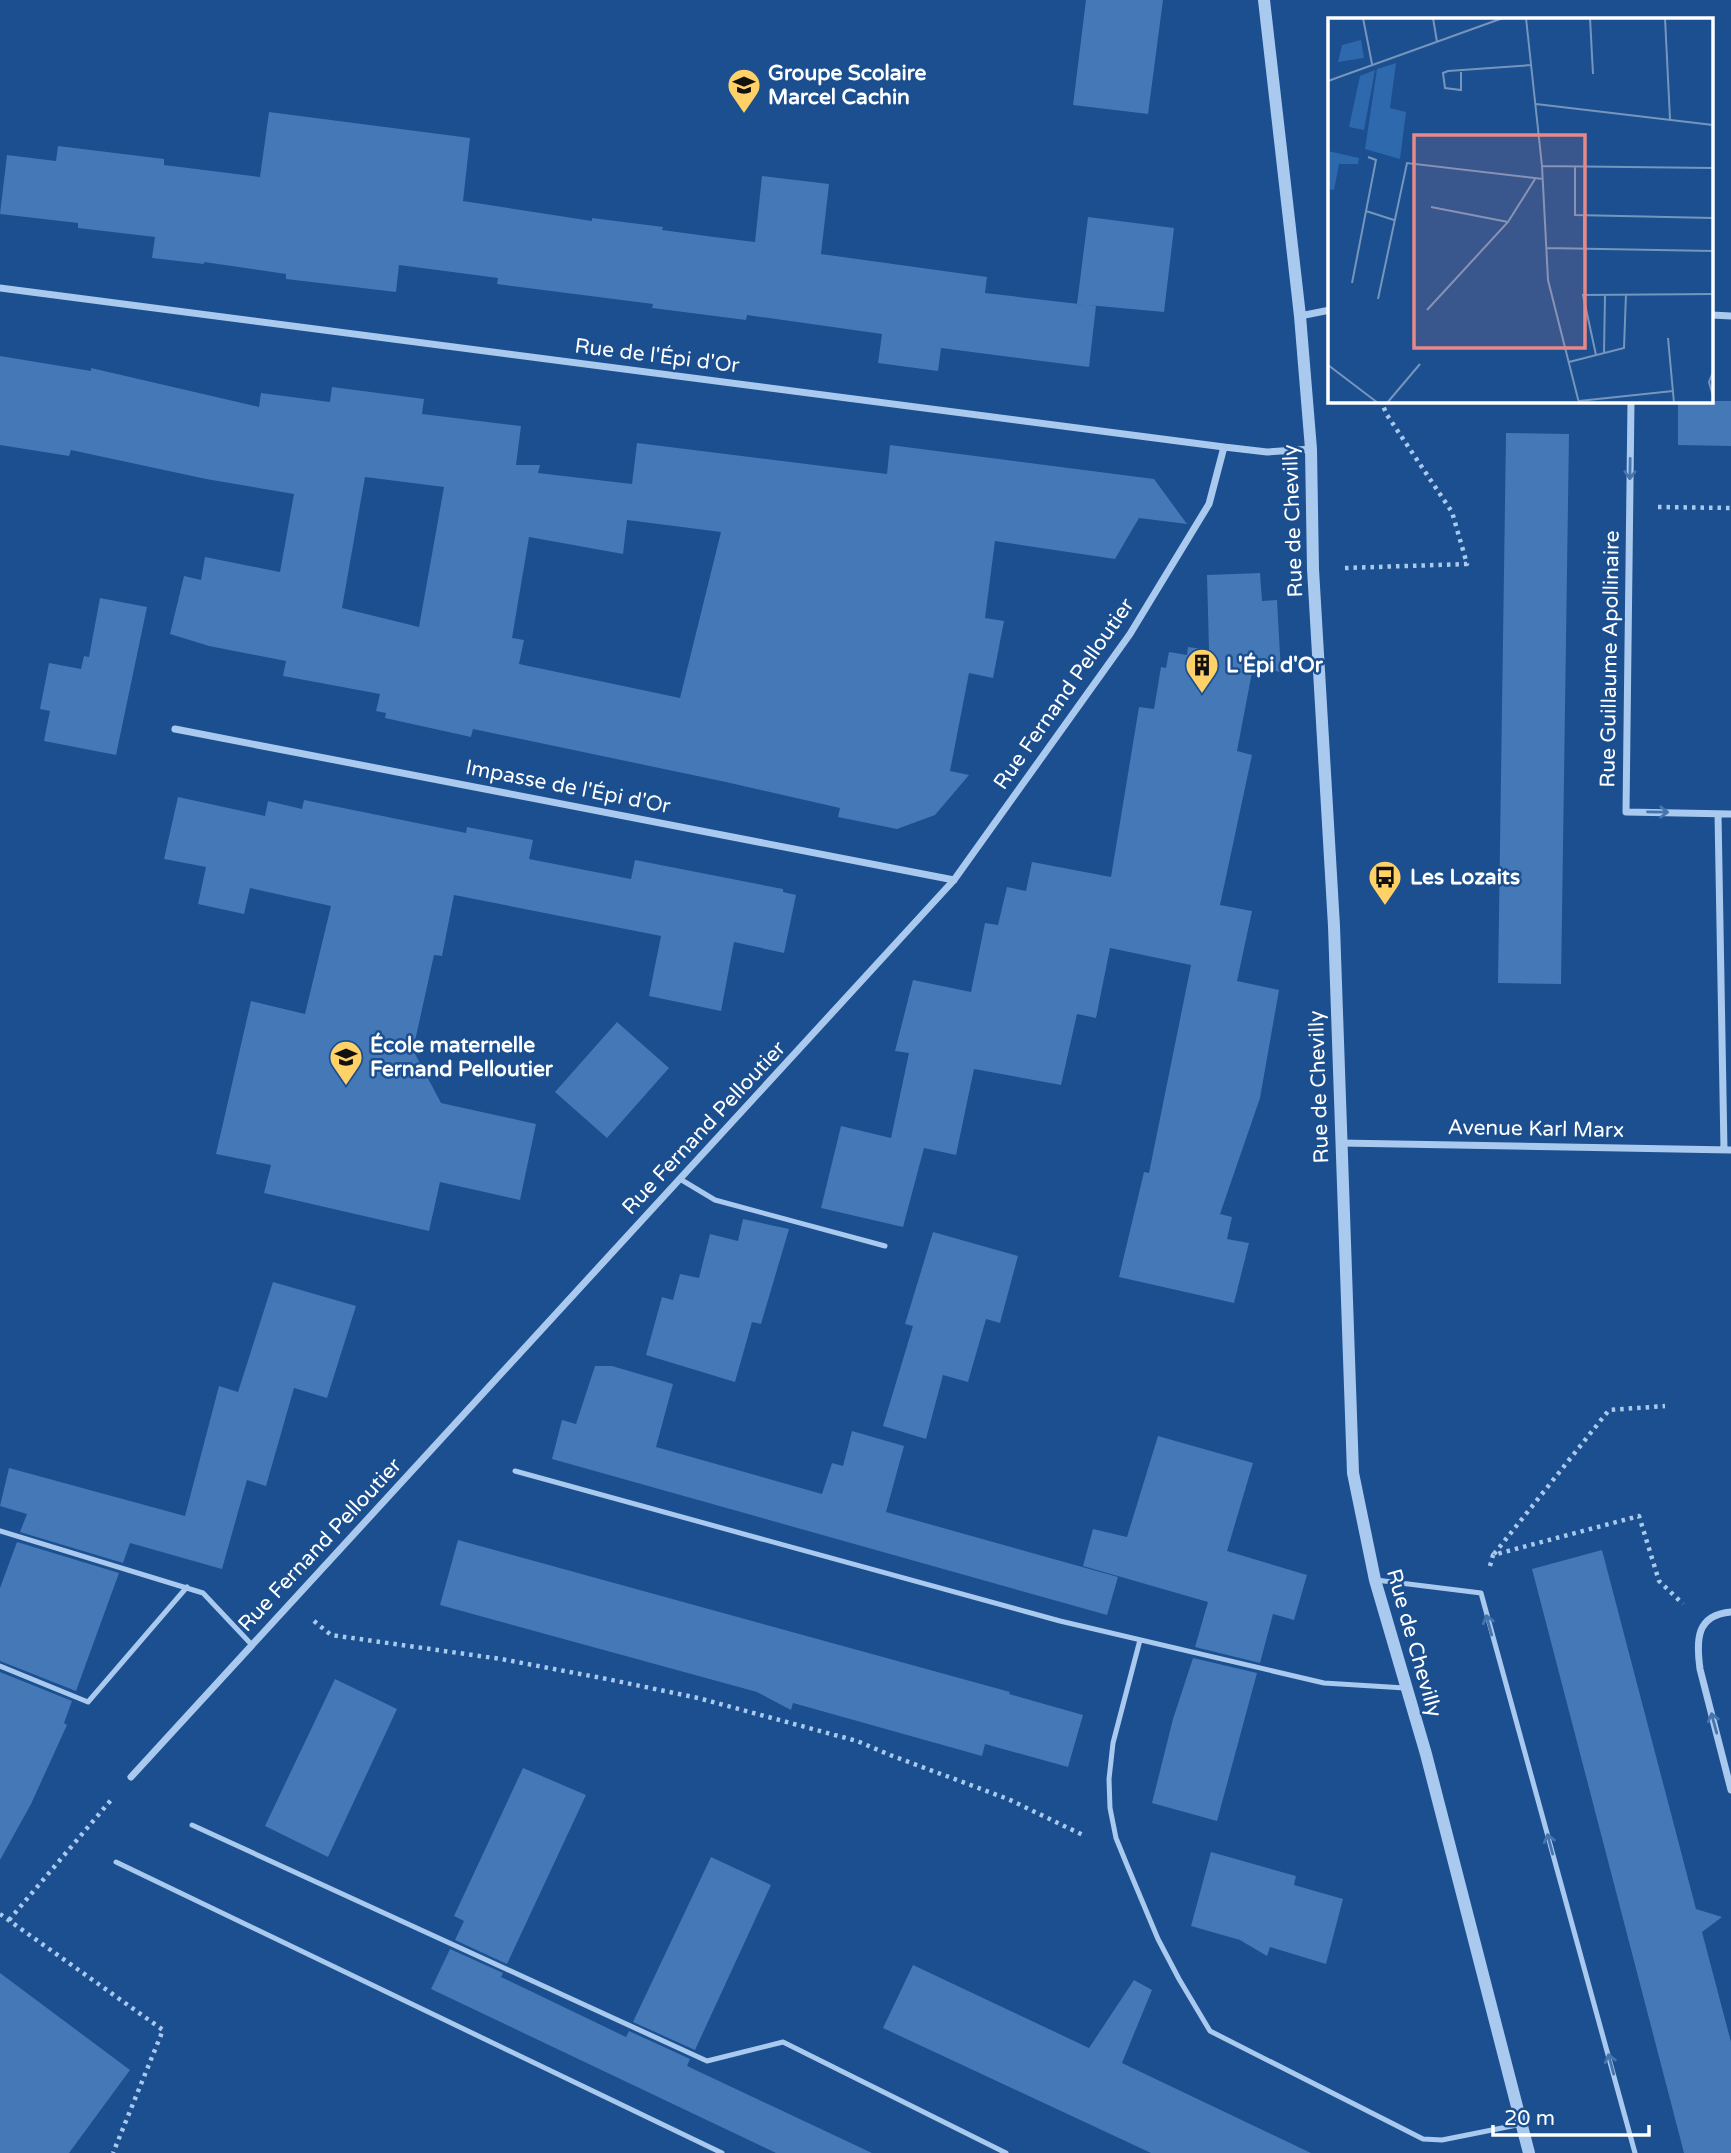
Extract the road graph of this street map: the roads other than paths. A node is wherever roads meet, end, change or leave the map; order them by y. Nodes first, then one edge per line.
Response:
1 (1264, 0) edge
2 (0, 288) edge
3 (1328, 310) edge
4 (1300, 316) junction
5 (1631, 402) edge
6 (1224, 447) junction
7 (1311, 449) junction
8 (175, 729) dead end
9 (1718, 814) junction
10 (1731, 814) edge
11 (954, 880) junction
12 (1340, 1143) junction
13 (1727, 1150) edge
14 (680, 1179) junction
15 (885, 1246) dead end
16 (515, 1471) dead end
17 (0, 1531) edge
18 (1375, 1580) junction
19 (187, 1587) junction
20 (1731, 1612) edge
21 (1140, 1640) junction
22 (252, 1644) junction
23 (0, 1666) edge
24 (1407, 1688) junction
25 (131, 1777) dead end
26 (1731, 1790) edge
27 (192, 1825) dead end
28 (116, 1862) dead end
29 (1522, 2124) junction
30 (722, 2153) edge
31 (1006, 2153) edge
32 (1529, 2153) edge
33 (1635, 2153) edge

1 - 4 street, Rue de Chevilly
2 - 6 street, Rue de l'Épi d'Or
3 - 4 street
4 - 7 street, Rue de Chevilly
5 -> 9 street, Rue Guillaume Apollinaire
6 - 7 street, Rue de l'Épi d'Or
6 - 11 street, Rue Fernand Pelloutier
7 - 12 street, Rue de Chevilly
8 - 11 street, Impasse de l'Épi d'Or
9 - 10 street, Rue Guillaume Apollinaire
9 - 13 street
11 - 14 street, Rue Fernand Pelloutier
12 - 13 street, Avenue Karl Marx
12 - 18 street, Rue de Chevilly
14 - 15 lane
14 - 22 street, Rue Fernand Pelloutier
16 - 21 lane
17 - 19 lane
18 - 24 street, Rue de Chevilly
33 -> 18 lane
19 - 22 lane
19 - 23 lane
26 -> 20 street
21 - 24 lane
21 - 29 lane
22 - 25 street, Rue Fernand Pelloutier
24 - 29 street, Rue de Chevilly
27 - 31 lane
28 - 30 lane
29 - 32 street, Rue de Chevilly

